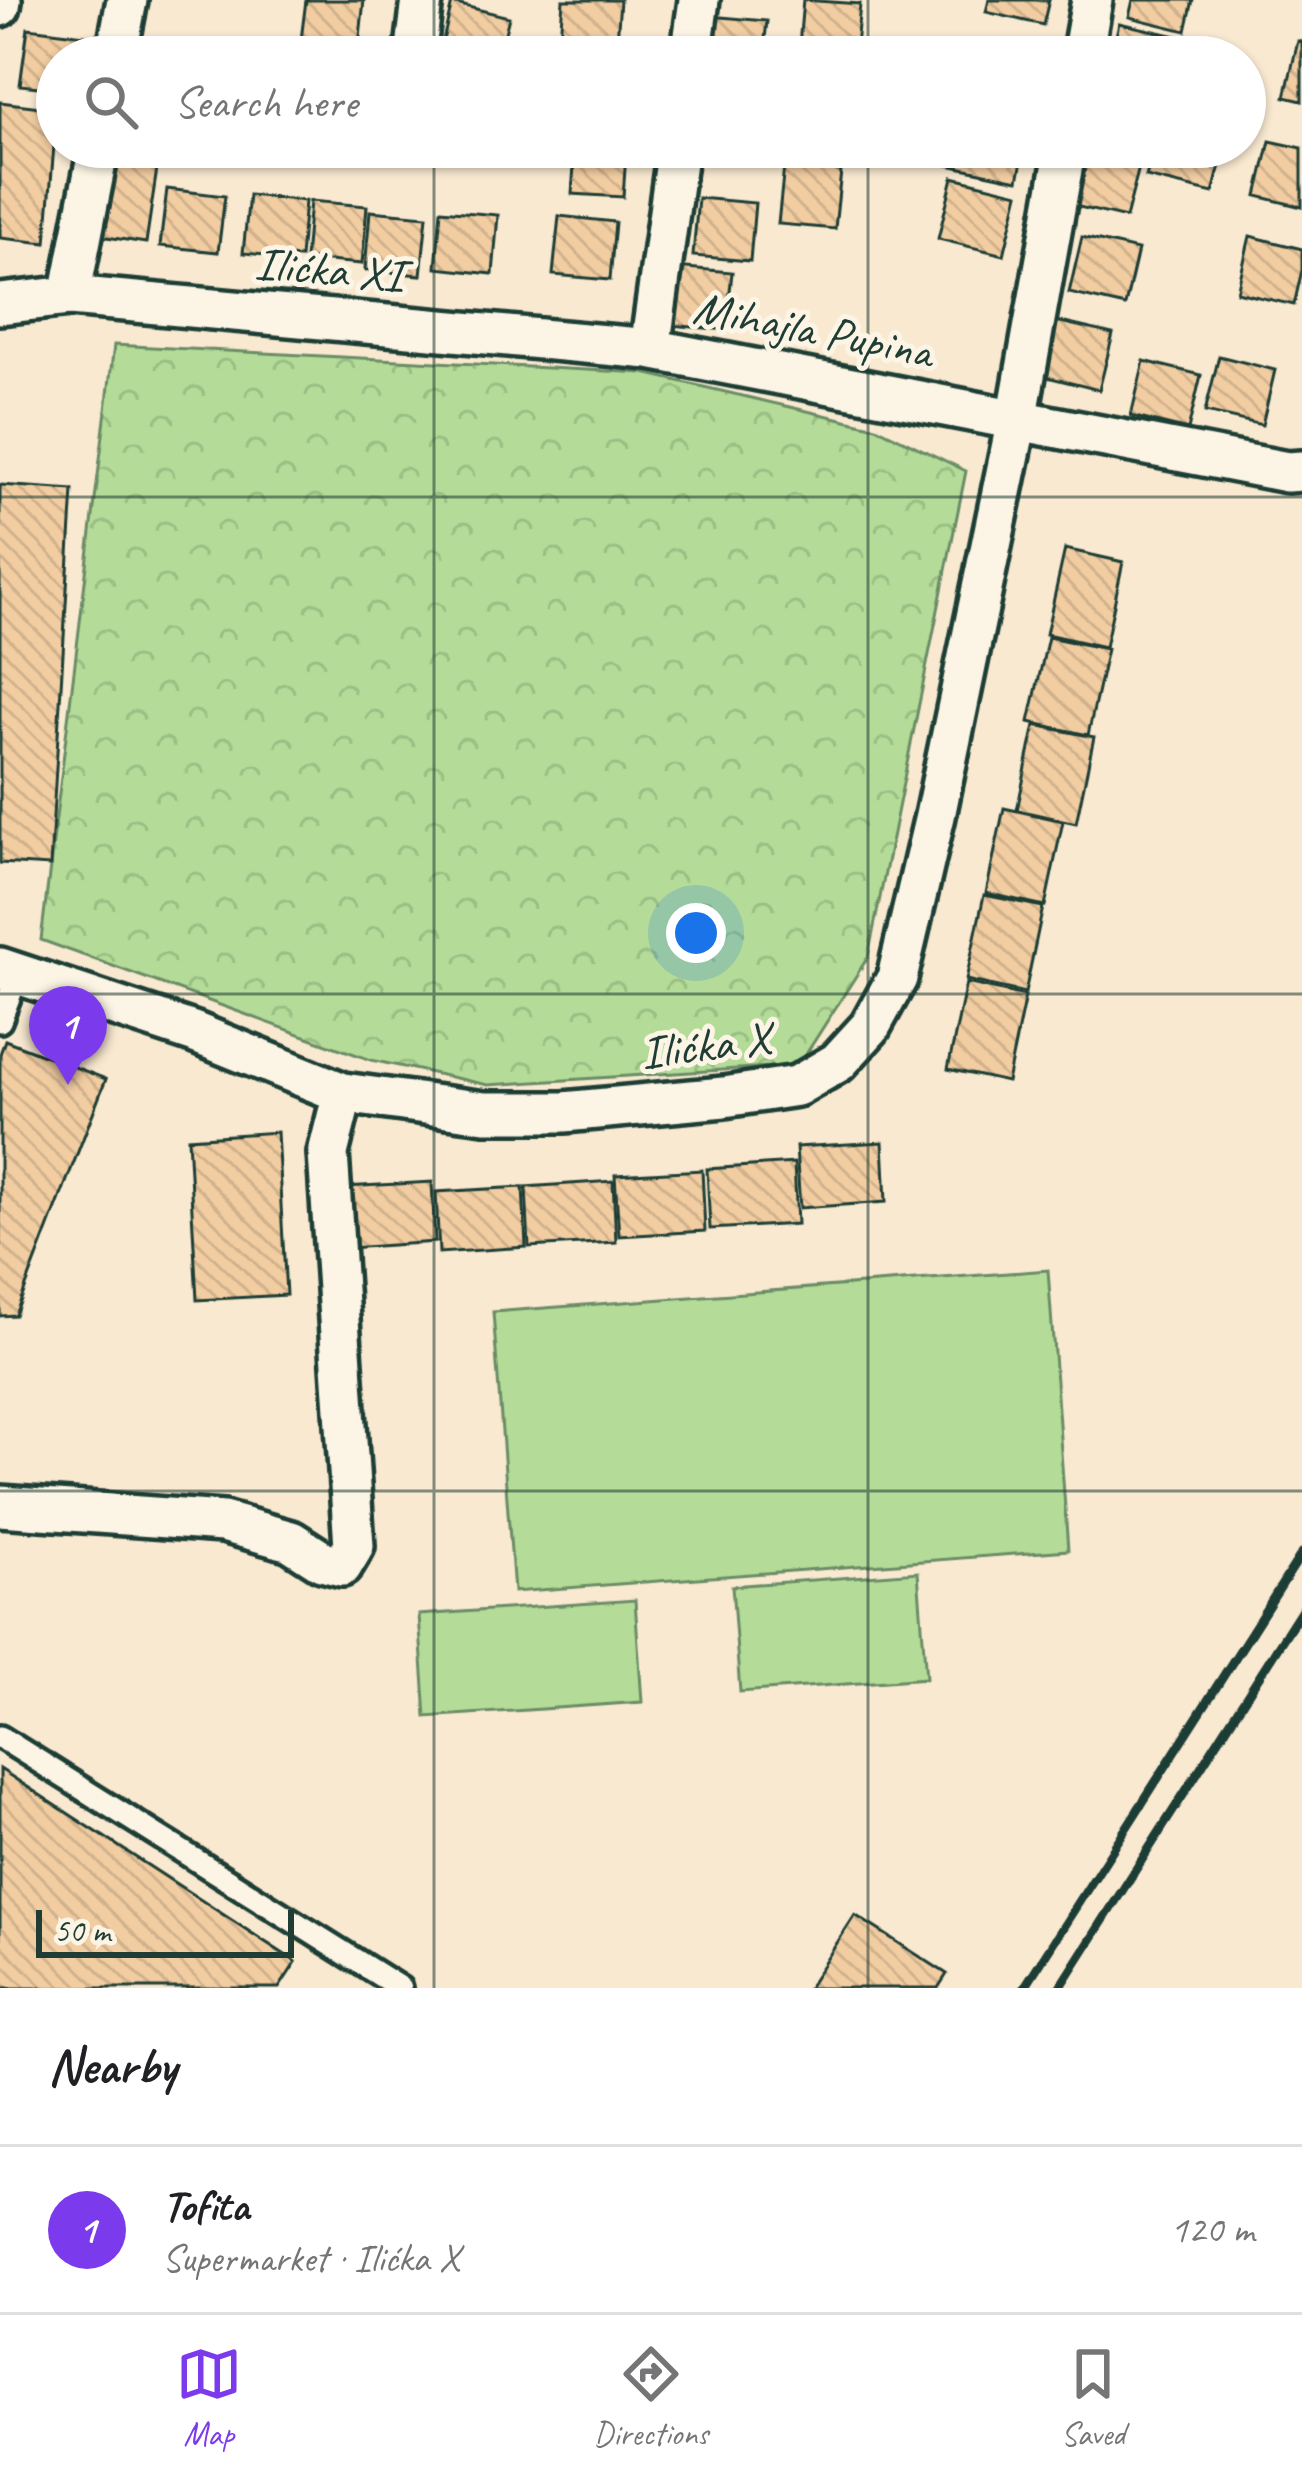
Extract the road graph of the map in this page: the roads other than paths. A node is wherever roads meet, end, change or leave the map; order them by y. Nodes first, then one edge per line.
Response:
1 (127, 0) edge
2 (422, 0) edge
3 (699, 0) edge
4 (1092, 0) edge
5 (120, 36) edge
6 (418, 36) edge
7 (694, 36) edge
8 (1086, 36) edge
9 (95, 168) edge
10 (675, 168) edge
11 (1062, 168) edge
12 (70, 296) junction
13 (0, 304) edge
14 (650, 349) junction
15 (1017, 420) junction
16 (1302, 471) edge
17 (9, 971) edge
18 (0, 1021) edge
19 (344, 1093) junction
20 (0, 1506) edge
21 (0, 1737) edge
22 (400, 1988) edge

1 - 5 street
2 - 6 street
3 - 7 street
4 - 8 street
9 - 12 street
10 - 14 street, Mihajla Pupina
11 - 15 street
12 - 13 street, Ilićka XI
12 - 14 street, Ilićka XI
14 - 15 street, Mihajla Pupina
15 - 16 street, Mihajla Pupina
15 - 19 street, Ilićka X
17 - 18 lane
17 - 19 street, Ilićka X
19 - 20 street
21 - 22 lane

